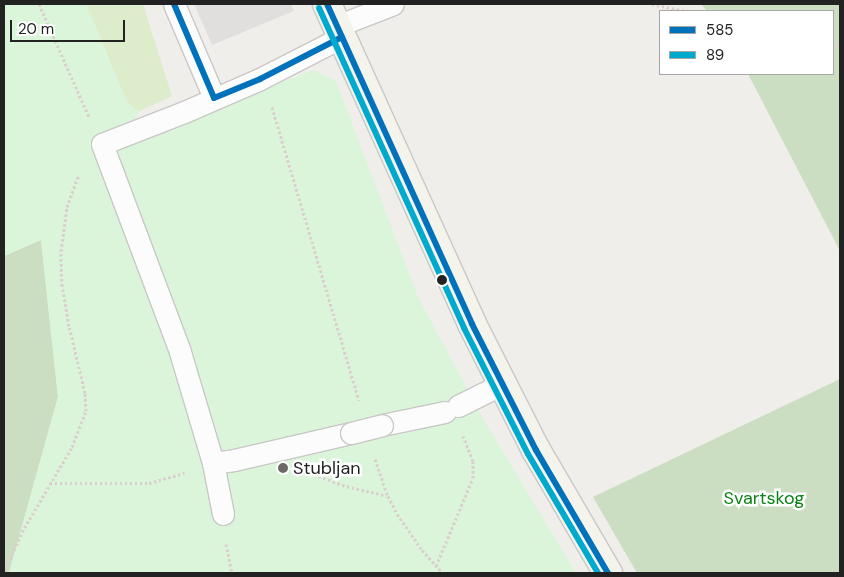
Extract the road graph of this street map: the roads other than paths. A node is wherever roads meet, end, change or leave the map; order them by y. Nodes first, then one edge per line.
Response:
1 (174, 4) edge
2 (393, 4) edge
3 (335, 22) edge
4 (214, 98) junction
5 (502, 384) junction
6 (213, 463) junction
7 (223, 514) dead end
8 (608, 573) edge

1 - 4 lane
2 - 3 lane
3 - 4 lane
3 - 5 main road
4 - 6 lane
5 - 6 lane, bridge
5 - 8 main road
6 - 7 lane

